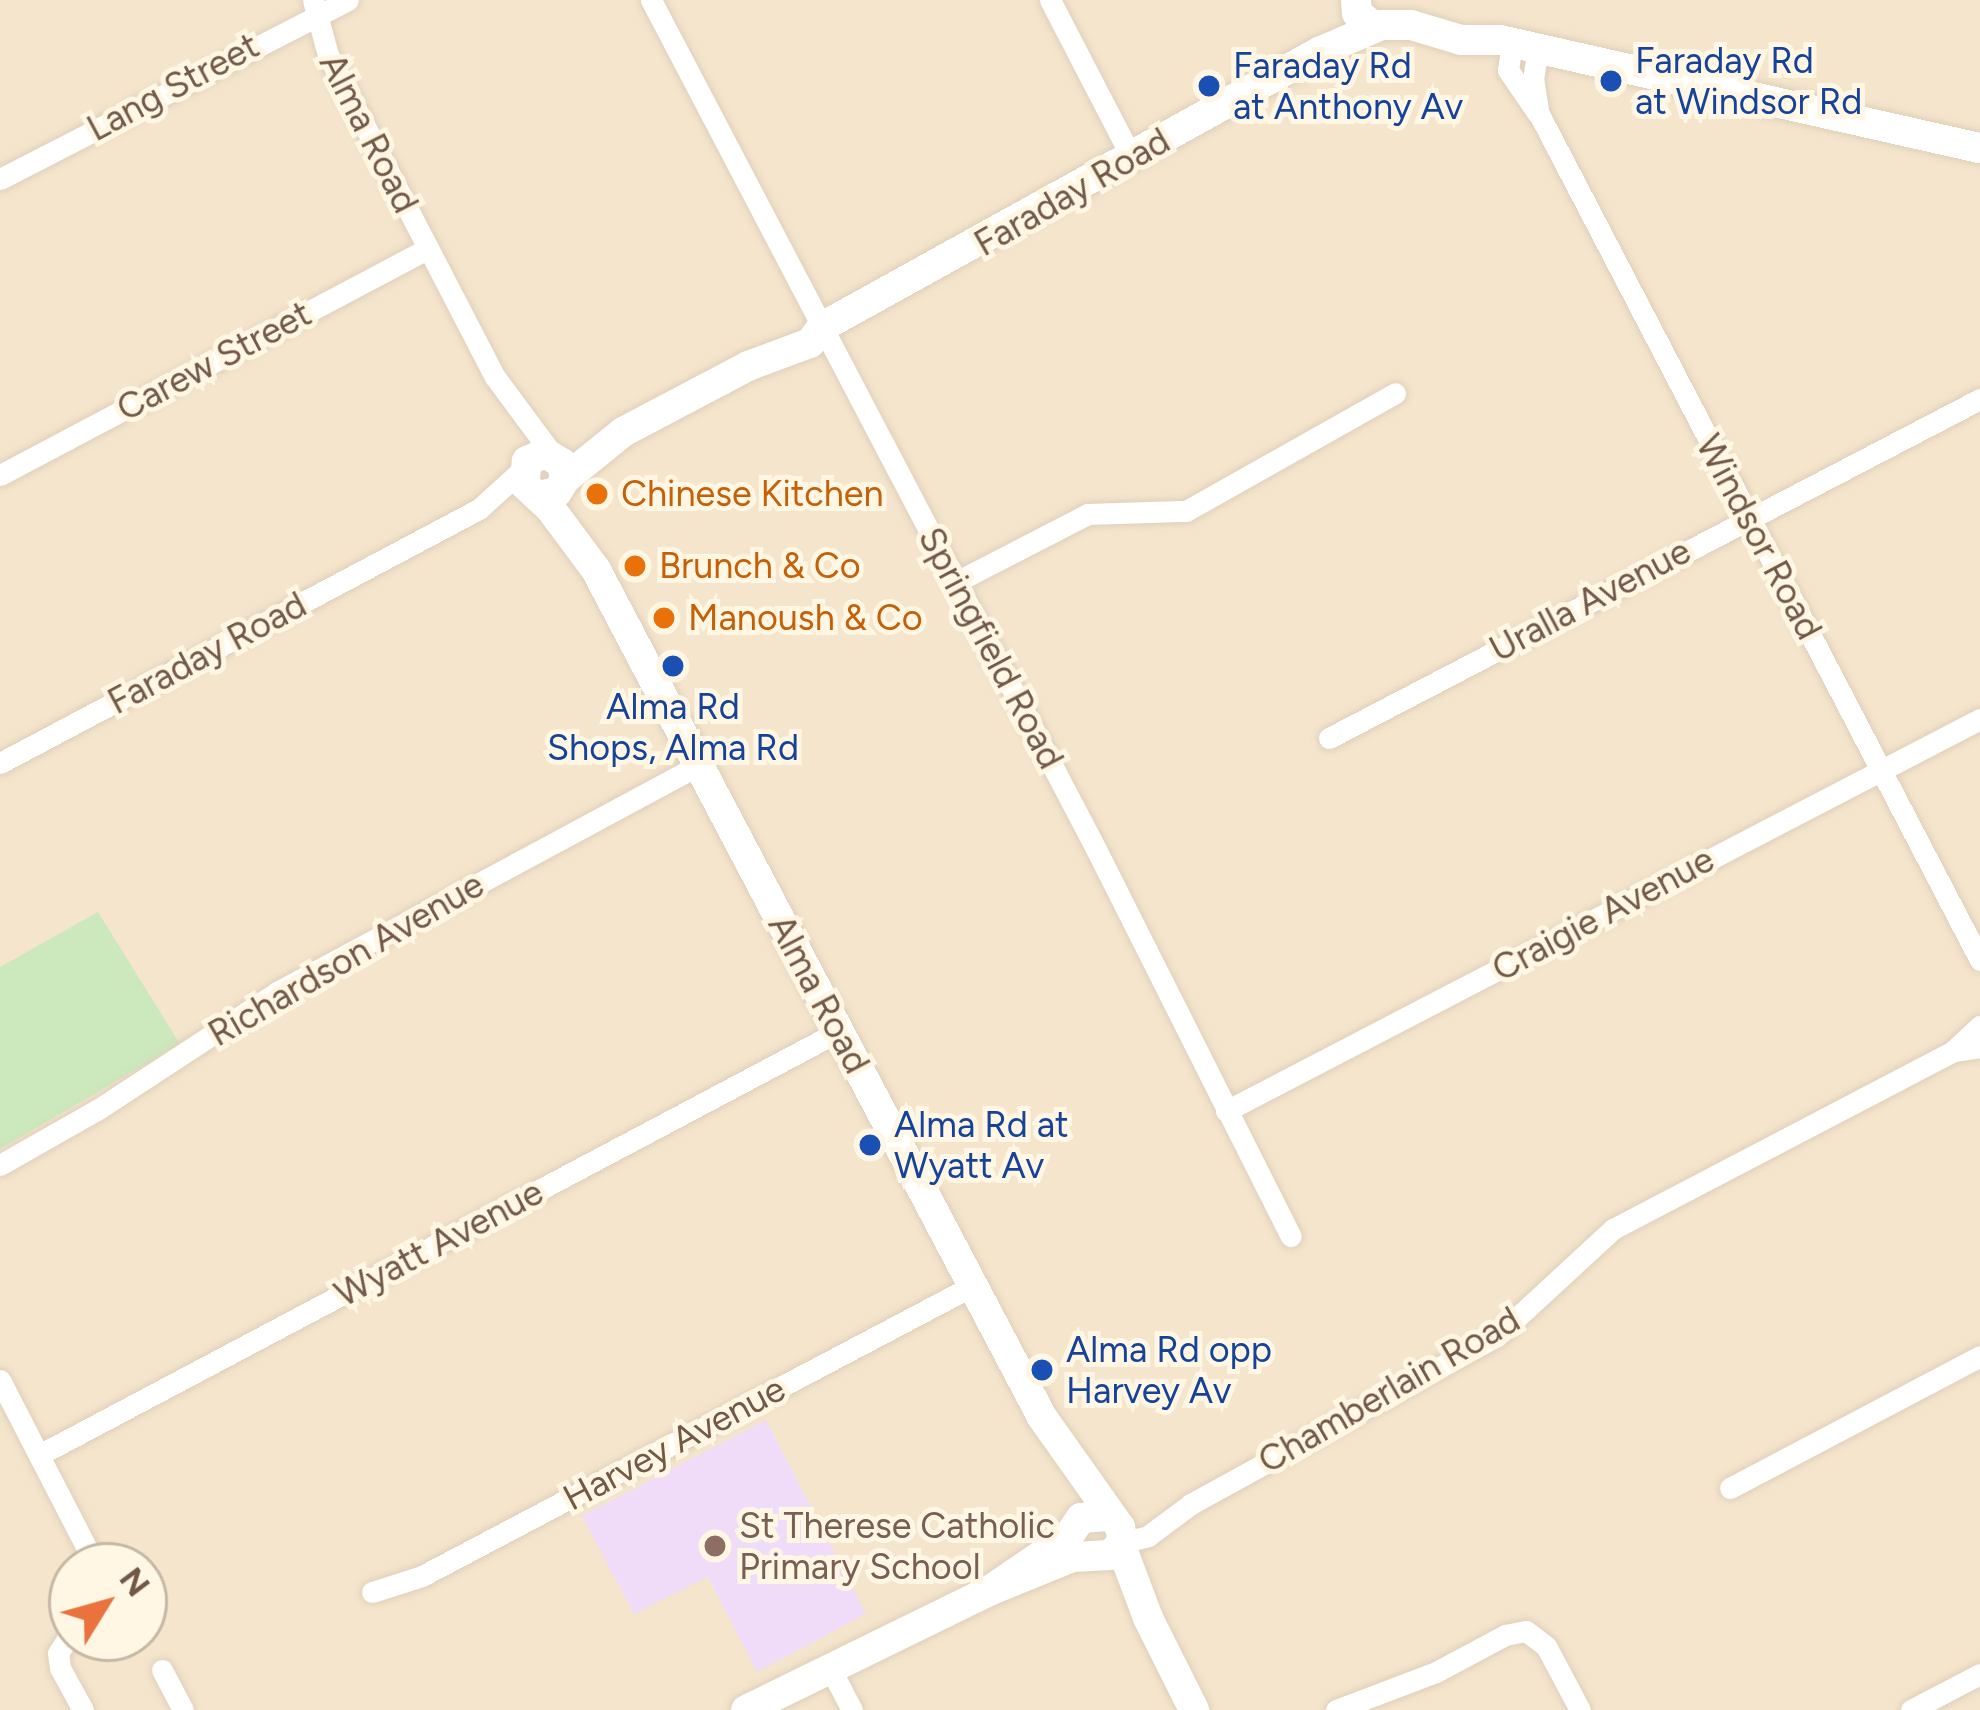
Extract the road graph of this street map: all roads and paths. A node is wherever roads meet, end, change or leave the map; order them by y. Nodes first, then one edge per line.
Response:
1 (348, 0) edge
2 (651, 0) edge
3 (1050, 0) edge
4 (315, 7) edge
5 (1379, 10) edge
6 (1517, 43) junction
7 (1980, 148) edge
8 (1132, 158) junction
9 (0, 179) edge
10 (428, 248) junction
11 (822, 327) junction
12 (1395, 393) dead end
13 (1980, 399) edge
14 (0, 475) edge
15 (544, 475) junction
16 (1750, 518) junction
17 (956, 582) junction
18 (1980, 718) edge
19 (1329, 738) dead end
20 (0, 763) edge
21 (698, 765) junction
22 (1881, 770) junction
23 (1980, 960) edge
24 (1980, 1026) edge
25 (839, 1031) junction
26 (1980, 1047) edge
27 (1952, 1051) junction
28 (1226, 1111) junction
29 (0, 1165) edge
30 (1291, 1235) dead end
31 (972, 1286) junction
32 (1980, 1356) edge
33 (0, 1380) edge
34 (22, 1423) junction
35 (0, 1435) edge
36 (39, 1455) junction
37 (1730, 1488) dead end
38 (1102, 1535) junction
39 (84, 1542) edge
40 (372, 1592) dead end
41 (59, 1662) edge
42 (829, 1666) junction
43 (162, 1670) dead end
44 (1980, 1674) edge
45 (82, 1710) edge
46 (183, 1710) edge
47 (746, 1710) edge
48 (852, 1710) edge
49 (1194, 1710) edge
50 (1336, 1710) edge
51 (1580, 1710) edge
52 (1911, 1710) edge

1 - 4 street, Lang Street
2 - 11 street, Springfield Road
3 - 8 street
4 - 9 street, Lang Street
4 - 10 street, Alma Road
5 - 6 main road, Faraday Road
5 - 8 main road, Faraday Road
6 - 7 main road, Faraday Road
6 - 16 street, Windsor Road
8 - 11 main road, Faraday Road
10 - 14 street, Carew Street
10 - 15 street, Alma Road
11 - 15 main road, Faraday Road
11 - 17 street, Springfield Road
12 - 17 street
13 - 16 street, Uralla Avenue
15 - 20 street, Faraday Road
15 - 21 main road, Alma Road
16 - 19 street, Uralla Avenue
16 - 22 street, Windsor Road
17 - 28 street, Springfield Road
18 - 22 street, Craigie Avenue
21 - 25 main road, Alma Road
21 - 29 street, Richardson Avenue
22 - 23 street, Windsor Road
22 - 28 street, Craigie Avenue
24 - 27 street, Chamberlain Road
25 - 31 main road, Alma Road
25 - 36 street, Wyatt Avenue
26 - 27 street, Chamberlain Road
27 - 38 street, Chamberlain Road
28 - 30 street, Springfield Road
31 - 38 main road, Alma Road
31 - 40 street, Harvey Avenue
32 - 37 street
33 - 34 street
34 - 35 street
34 - 36 street
36 - 39 street
38 - 42 main road, Chamberlain Road
38 - 49 main road, Alma Road
41 - 45 street
42 - 47 main road, Chamberlain Road
42 - 48 street
43 - 46 street
44 - 52 street
50 - 51 street

